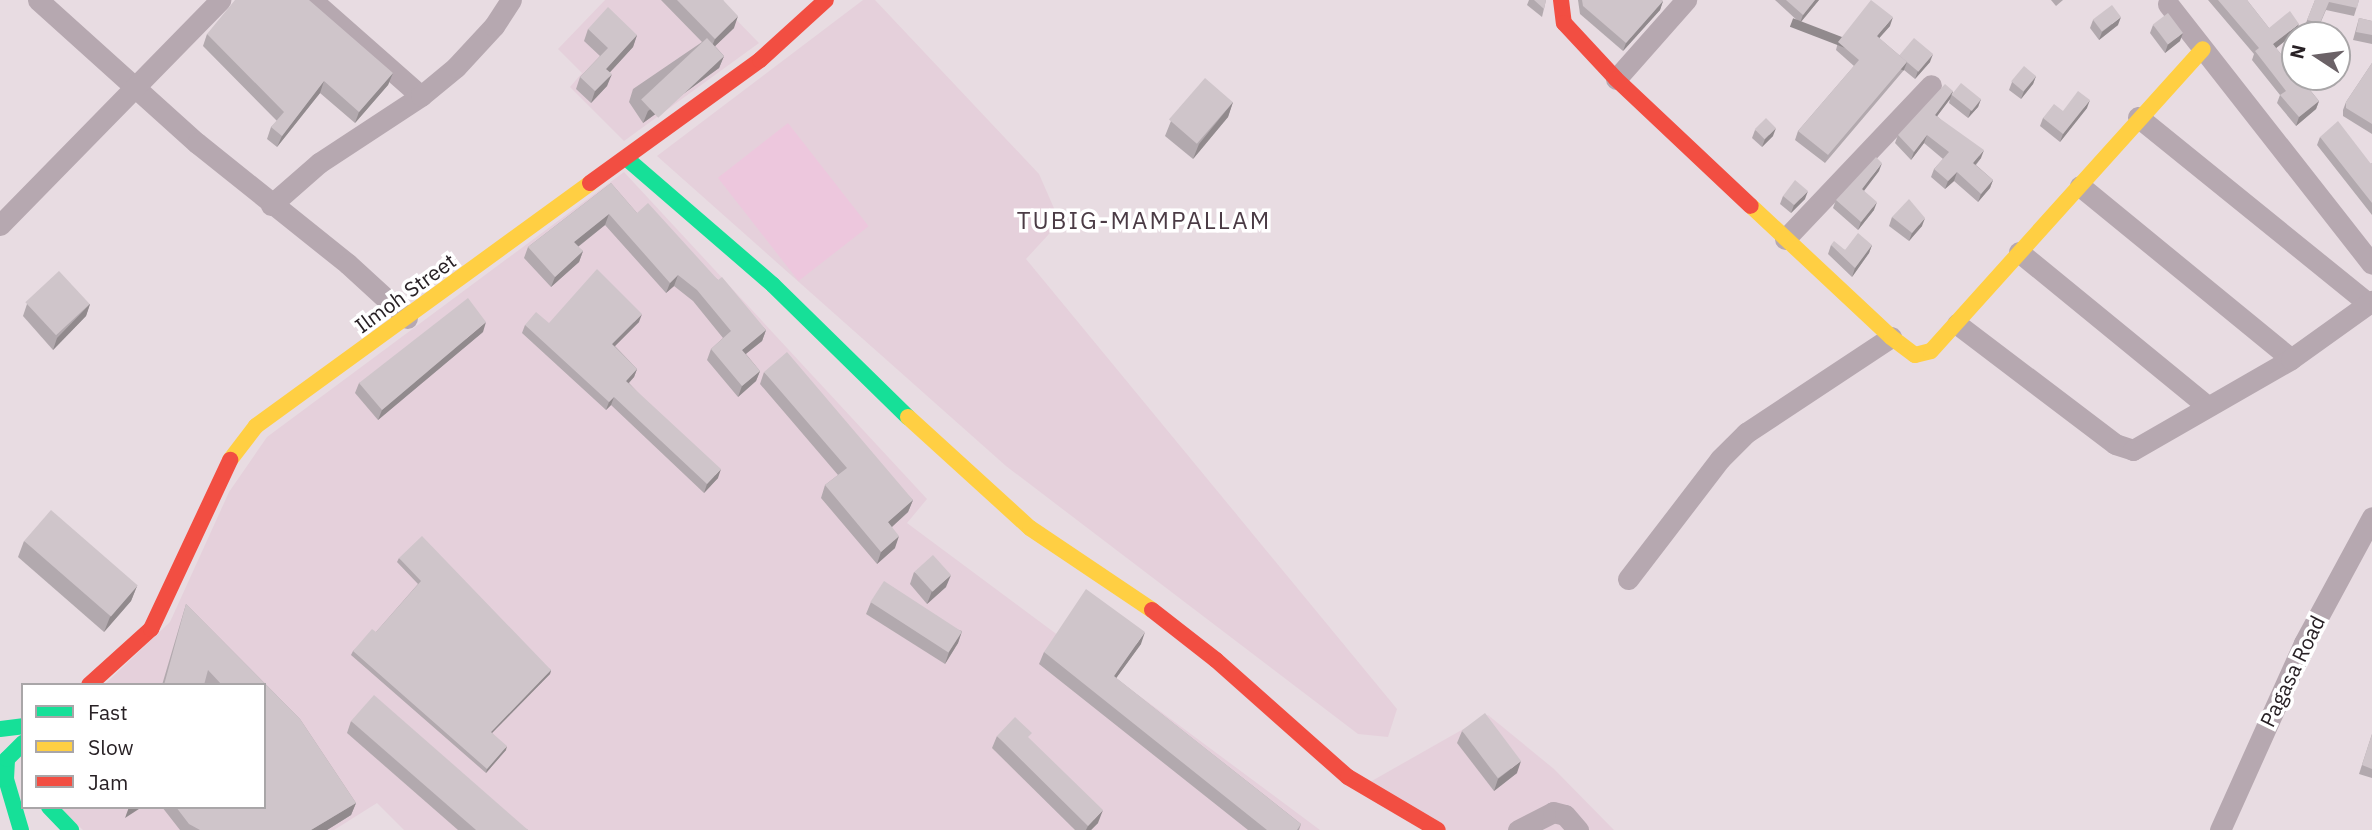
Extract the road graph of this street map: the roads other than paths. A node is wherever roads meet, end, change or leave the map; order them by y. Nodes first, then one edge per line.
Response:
1 (38, 0) edge
2 (220, 0) edge
3 (312, 0) edge
4 (511, 0) edge
5 (826, 0) edge
6 (1561, 0) edge
7 (1686, 0) edge
8 (2168, 4) dead end
9 (2203, 49) junction
10 (1616, 79) junction
11 (1931, 85) dead end
12 (134, 89) junction
13 (421, 96) junction
14 (2138, 117) junction
15 (626, 158) junction
16 (2080, 186) junction
17 (271, 205) junction
18 (0, 225) edge
19 (1785, 239) junction
20 (2019, 252) junction
21 (2372, 264) edge
22 (2370, 302) edge
23 (407, 318) junction
24 (1957, 324) junction
25 (1891, 337) junction
26 (2291, 359) junction
27 (2207, 406) junction
28 (2372, 517) edge
29 (1628, 579) dead end
30 (91, 683) edge
31 (21, 726) edge
32 (0, 729) edge
33 (21, 745) edge
34 (3, 765) edge
35 (21, 778) edge
36 (21, 796) edge
37 (30, 809) edge
38 (51, 810) edge
39 (46, 828) edge
40 (21, 830) edge
41 (71, 830) edge
42 (1438, 830) edge
43 (1518, 830) edge
44 (1578, 830) edge
45 (2220, 830) edge

1 - 12 street
2 - 12 street
3 - 13 street
4 - 13 street
5 - 15 street, Ilmoh Street
6 - 10 street
7 - 10 street
8 - 9 street
9 - 14 street
9 - 21 street
10 - 19 street
11 - 19 street
12 - 17 street
12 - 18 street
13 - 17 street
14 - 16 street
14 - 22 street
15 - 23 street, Ilmoh Street
15 - 42 street
16 - 20 street
16 - 26 street
17 - 23 street
19 - 25 street
20 - 24 street
20 - 27 street
22 - 26 street
23 - 30 street, Ilmoh Street
24 - 25 street
24 - 27 street
25 - 29 street
26 - 27 street
28 - 45 street, Pagasa Road
31 - 32 street
33 - 34 street
34 - 35 street
34 - 36 street
34 - 40 street
37 - 39 street
38 - 39 street
38 - 41 street
43 - 44 street

